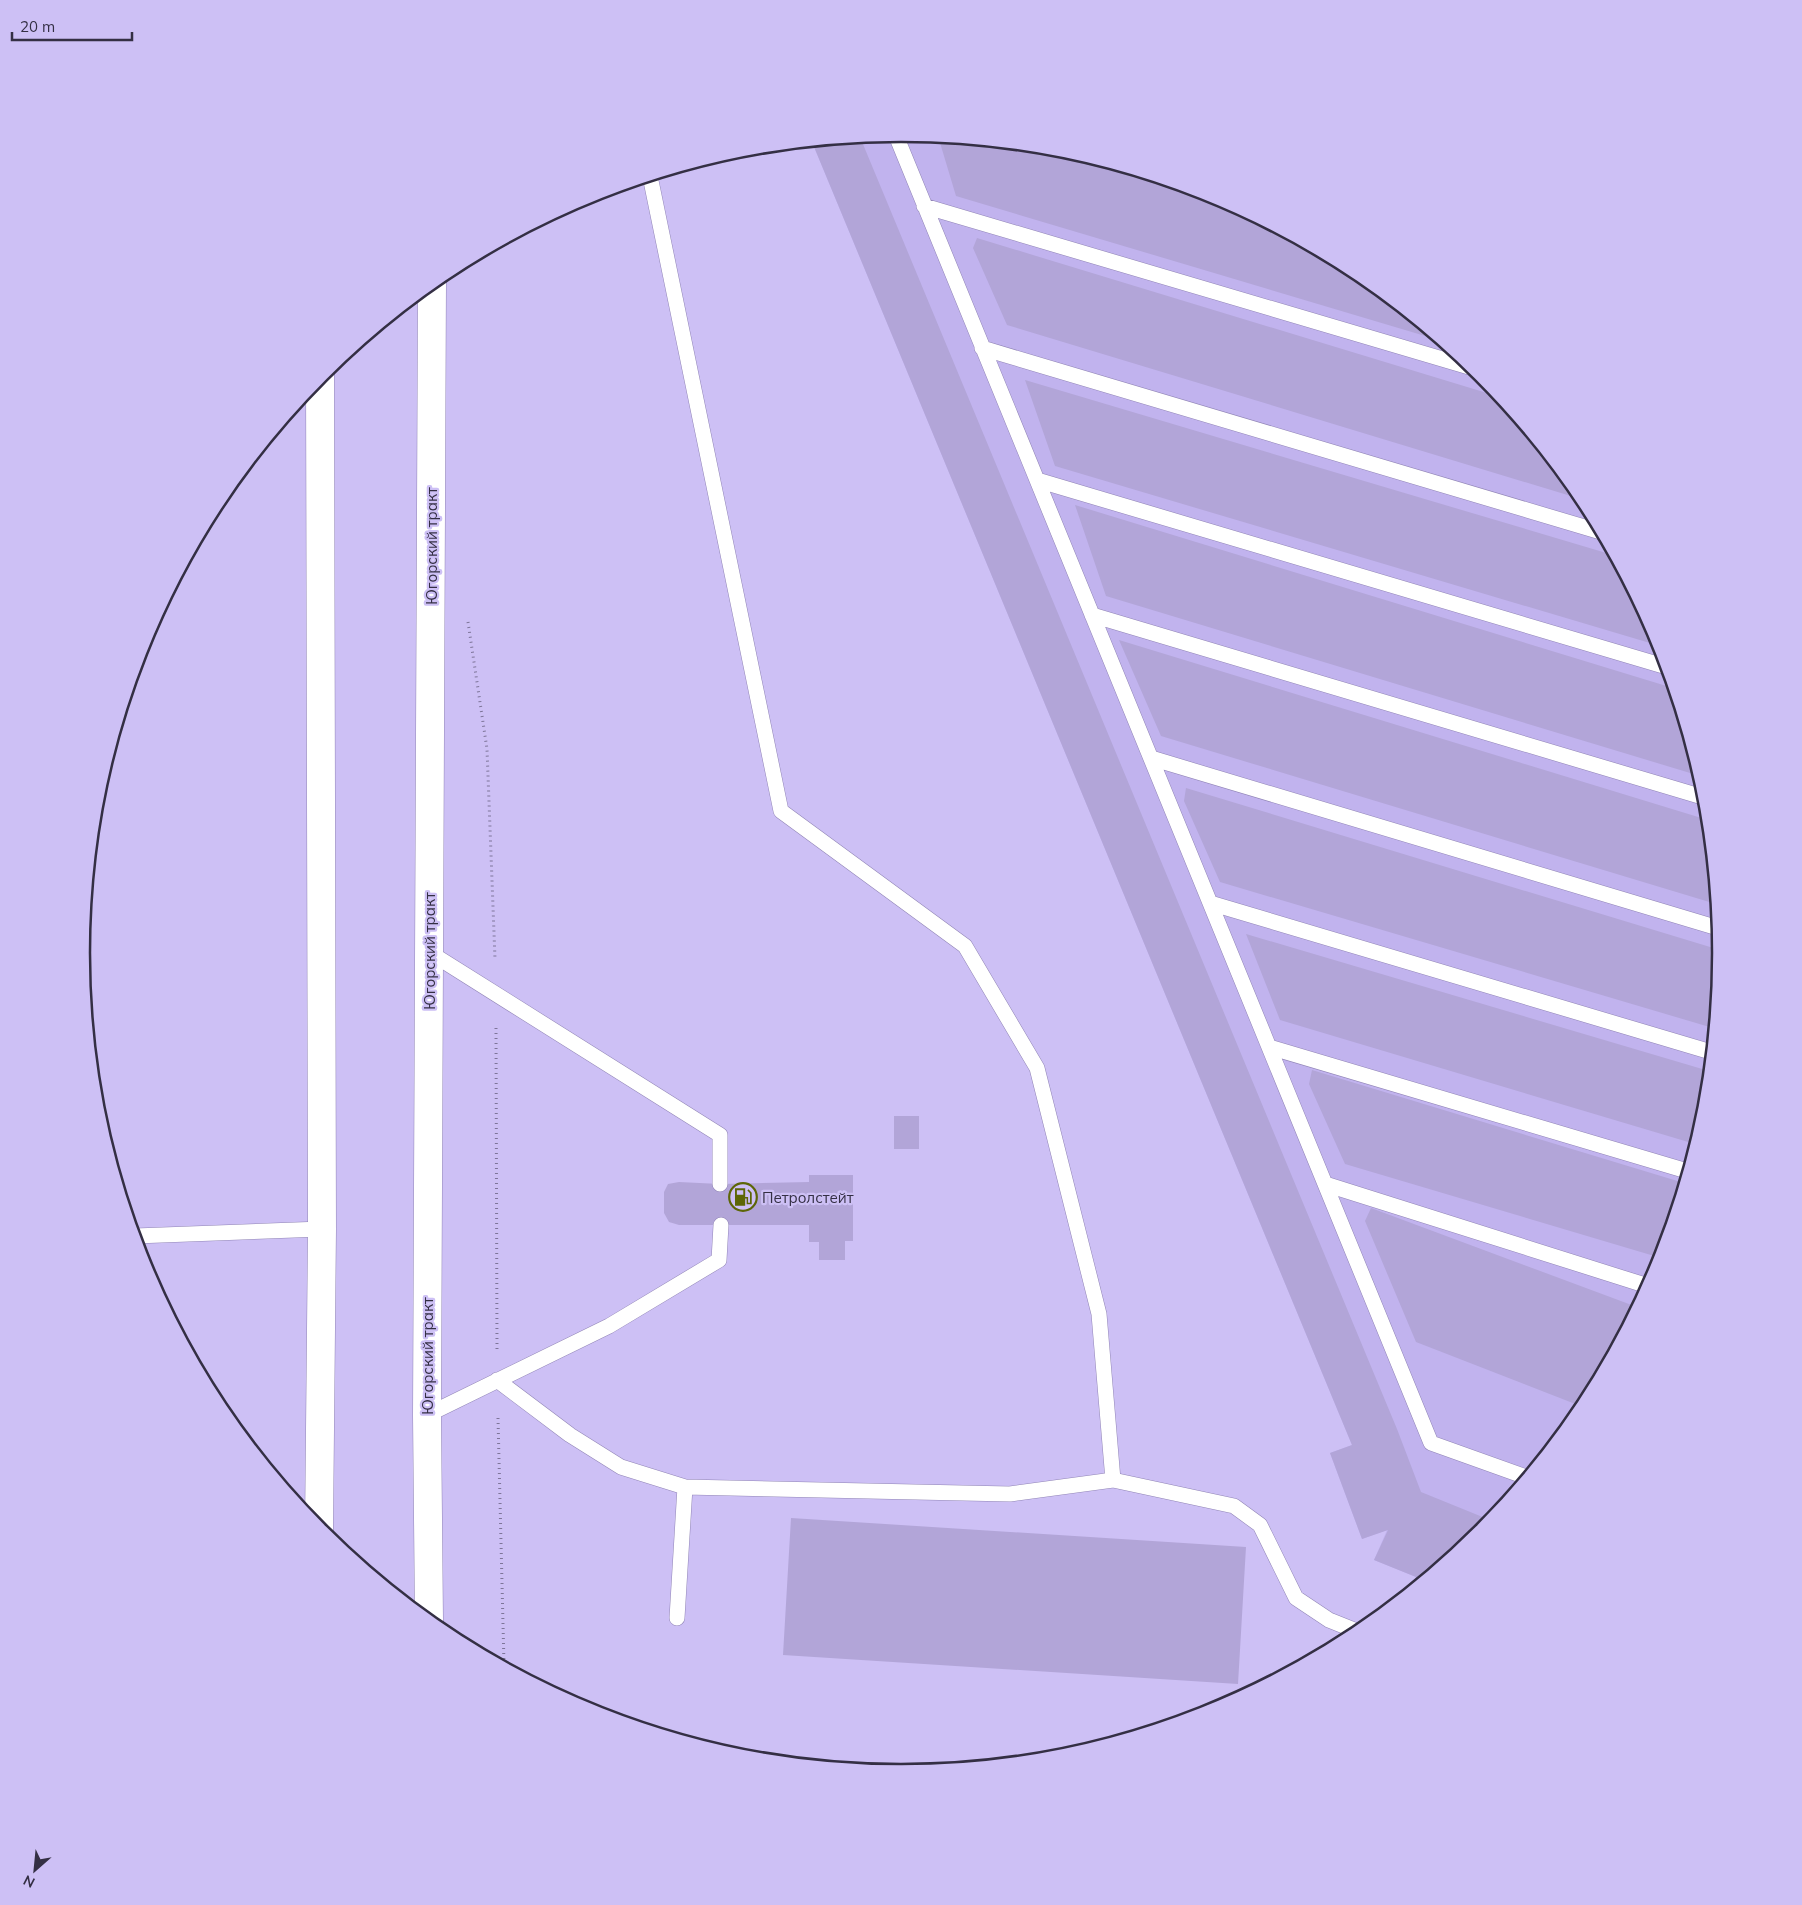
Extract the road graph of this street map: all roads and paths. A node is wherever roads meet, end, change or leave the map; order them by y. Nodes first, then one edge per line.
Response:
1 (898, 142) edge
2 (651, 182) edge
3 (924, 206) junction
4 (432, 291) edge
5 (982, 348) junction
6 (1458, 364) edge
7 (320, 387) edge
8 (1037, 480) junction
9 (1592, 529) edge
10 (1092, 615) junction
11 (1659, 664) edge
12 (1151, 758) junction
13 (1696, 795) edge
14 (1210, 903) junction
15 (1711, 926) edge
16 (429, 952) junction
17 (1269, 1047) junction
18 (1706, 1050) edge
19 (1682, 1169) edge
20 (720, 1184) dead end
21 (1325, 1184) junction
22 (720, 1225) dead end
23 (322, 1229) junction
24 (142, 1236) edge
25 (1641, 1284) edge
26 (497, 1380) junction
27 (427, 1415) junction
28 (1521, 1475) edge
29 (1113, 1480) junction
30 (685, 1487) junction
31 (319, 1517) edge
32 (429, 1612) edge
33 (677, 1618) dead end
34 (1350, 1628) edge

1 - 3 lane
2 - 29 lane
3 - 5 lane
3 - 6 lane
4 - 16 main road, Югорский тракт
5 - 8 lane
5 - 9 lane
7 - 23 main road
8 - 10 lane
8 - 11 lane
10 - 12 lane
10 - 13 lane
12 - 14 lane
12 - 15 lane
14 - 17 lane
14 - 18 lane
16 - 20 lane
16 - 27 main road, Югорский тракт
17 - 19 lane
17 - 21 lane
21 - 25 lane
21 - 28 lane
22 - 26 lane
23 - 24 lane
23 - 31 main road
26 - 27 lane
26 - 30 lane
27 - 32 main road, Югорский тракт
29 - 30 lane
29 - 34 lane
30 - 33 lane

